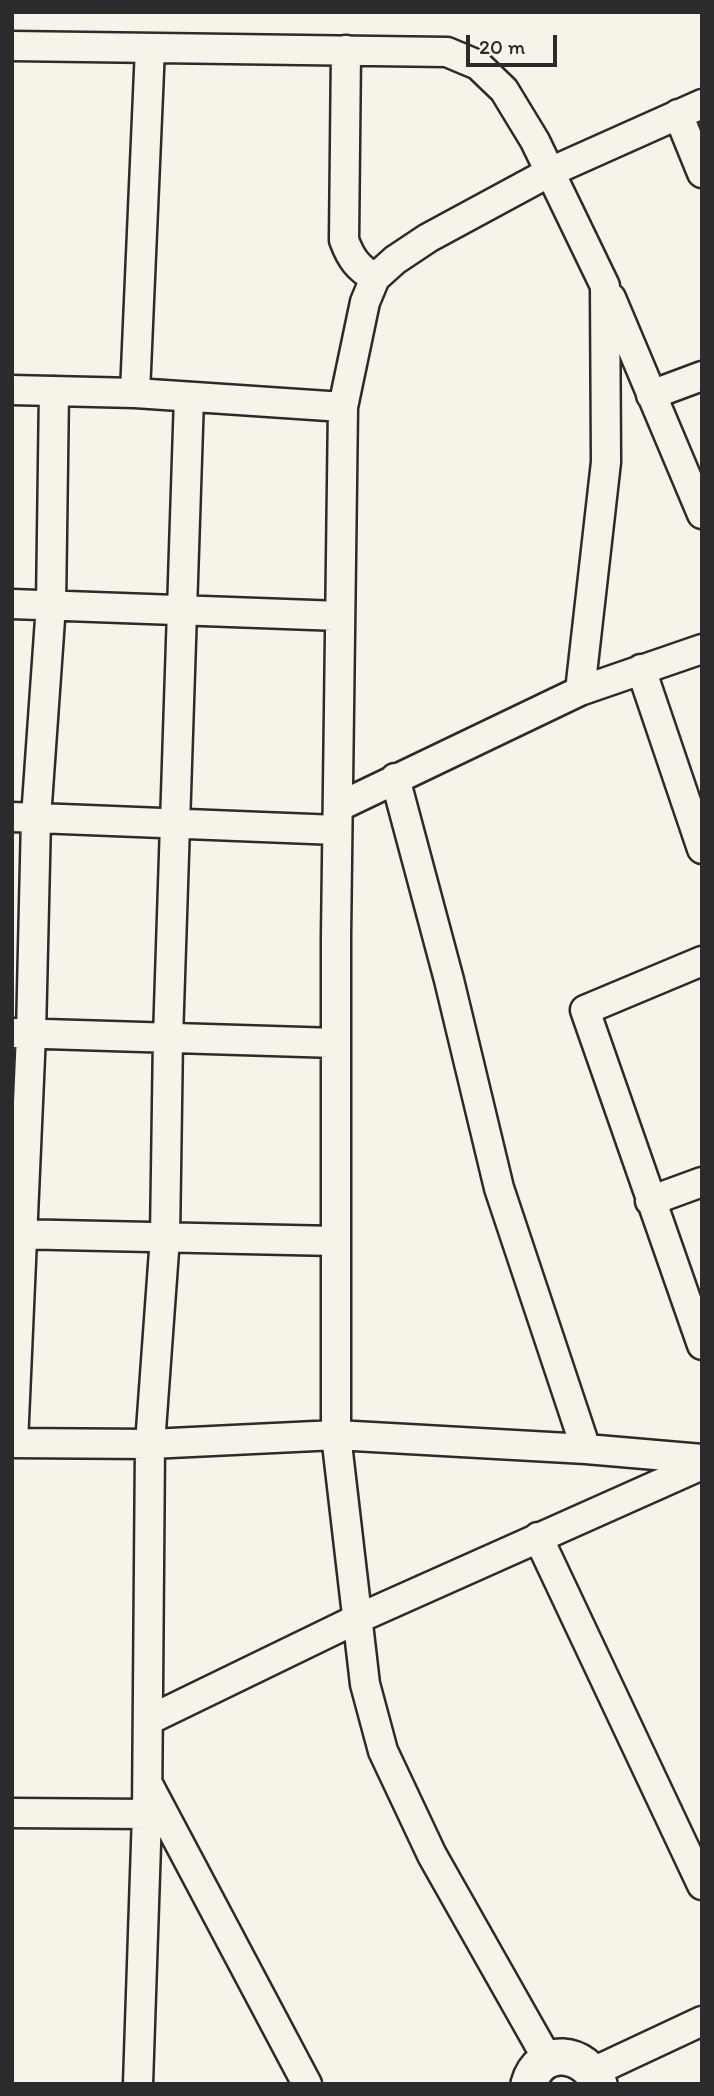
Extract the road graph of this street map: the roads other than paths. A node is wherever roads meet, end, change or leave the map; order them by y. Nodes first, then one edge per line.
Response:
1 (12, 46) edge
2 (150, 48) junction
3 (346, 50) junction
4 (690, 109) edge
5 (550, 172) junction
6 (702, 173) edge
7 (375, 278) junction
8 (606, 286) junction
9 (702, 376) edge
10 (12, 390) edge
11 (54, 391) junction
12 (135, 393) junction
13 (652, 395) junction
14 (189, 397) junction
15 (343, 407) junction
16 (702, 514) edge
17 (12, 604) edge
18 (51, 605) junction
19 (181, 610) junction
20 (341, 616) junction
21 (702, 649) edge
22 (641, 669) junction
23 (580, 691) junction
24 (395, 778) junction
25 (24, 818) edge
26 (337, 818) junction
27 (176, 824) junction
28 (702, 849) edge
29 (702, 961) edge
30 (22, 1033) edge
31 (168, 1038) junction
32 (335, 1043) junction
33 (702, 1182) edge
34 (650, 1201) junction
35 (17, 1234) edge
36 (165, 1237) junction
37 (336, 1241) junction
38 (702, 1345) edge
39 (336, 1435) junction
40 (13, 1443) edge
41 (150, 1444) junction
42 (586, 1450) junction
43 (702, 1462) edge
44 (538, 1538) junction
45 (357, 1619) junction
46 (149, 1720) junction
47 (148, 1784) junction
48 (12, 1813) edge
49 (148, 1814) junction
50 (702, 1885) edge
51 (702, 2021) edge
52 (539, 2072) edge
53 (596, 2078) edge
54 (138, 2084) edge
55 (307, 2084) edge

1 - 2 street
2 - 3 street
2 - 12 street
3 - 5 street
3 - 7 street
4 - 5 street
4 - 6 street
5 - 7 street
5 - 8 street
7 - 15 street
8 - 13 street
8 - 23 street
9 - 13 street
10 - 11 street
11 - 12 street
11 - 18 street
12 - 14 street
13 - 16 street
14 - 15 street
14 - 19 street
15 - 20 street
17 - 18 street
18 - 19 street
18 - 25 street
19 - 20 street
19 - 27 street
20 - 26 street
21 - 22 street
22 - 23 street
22 - 28 street
23 - 24 street
24 - 26 street
24 - 42 street
25 - 27 street
25 - 30 street
26 - 27 street
26 - 32 street
27 - 31 street
29 - 34 street
30 - 31 street
30 - 35 street
31 - 32 street
31 - 36 street
32 - 37 street
33 - 34 street
34 - 38 street
35 - 36 street
35 - 40 street
36 - 37 street
36 - 41 street
37 - 39 street
39 - 41 street
39 - 42 street
39 - 45 street
40 - 41 street
41 - 46 street
42 - 43 street
43 - 44 street
44 - 45 street
44 - 50 street
45 - 46 street
45 - 52 street
46 - 47 street
47 - 49 street
47 - 55 street
48 - 49 street
49 - 54 street
51 - 53 street
52 - 53 street

